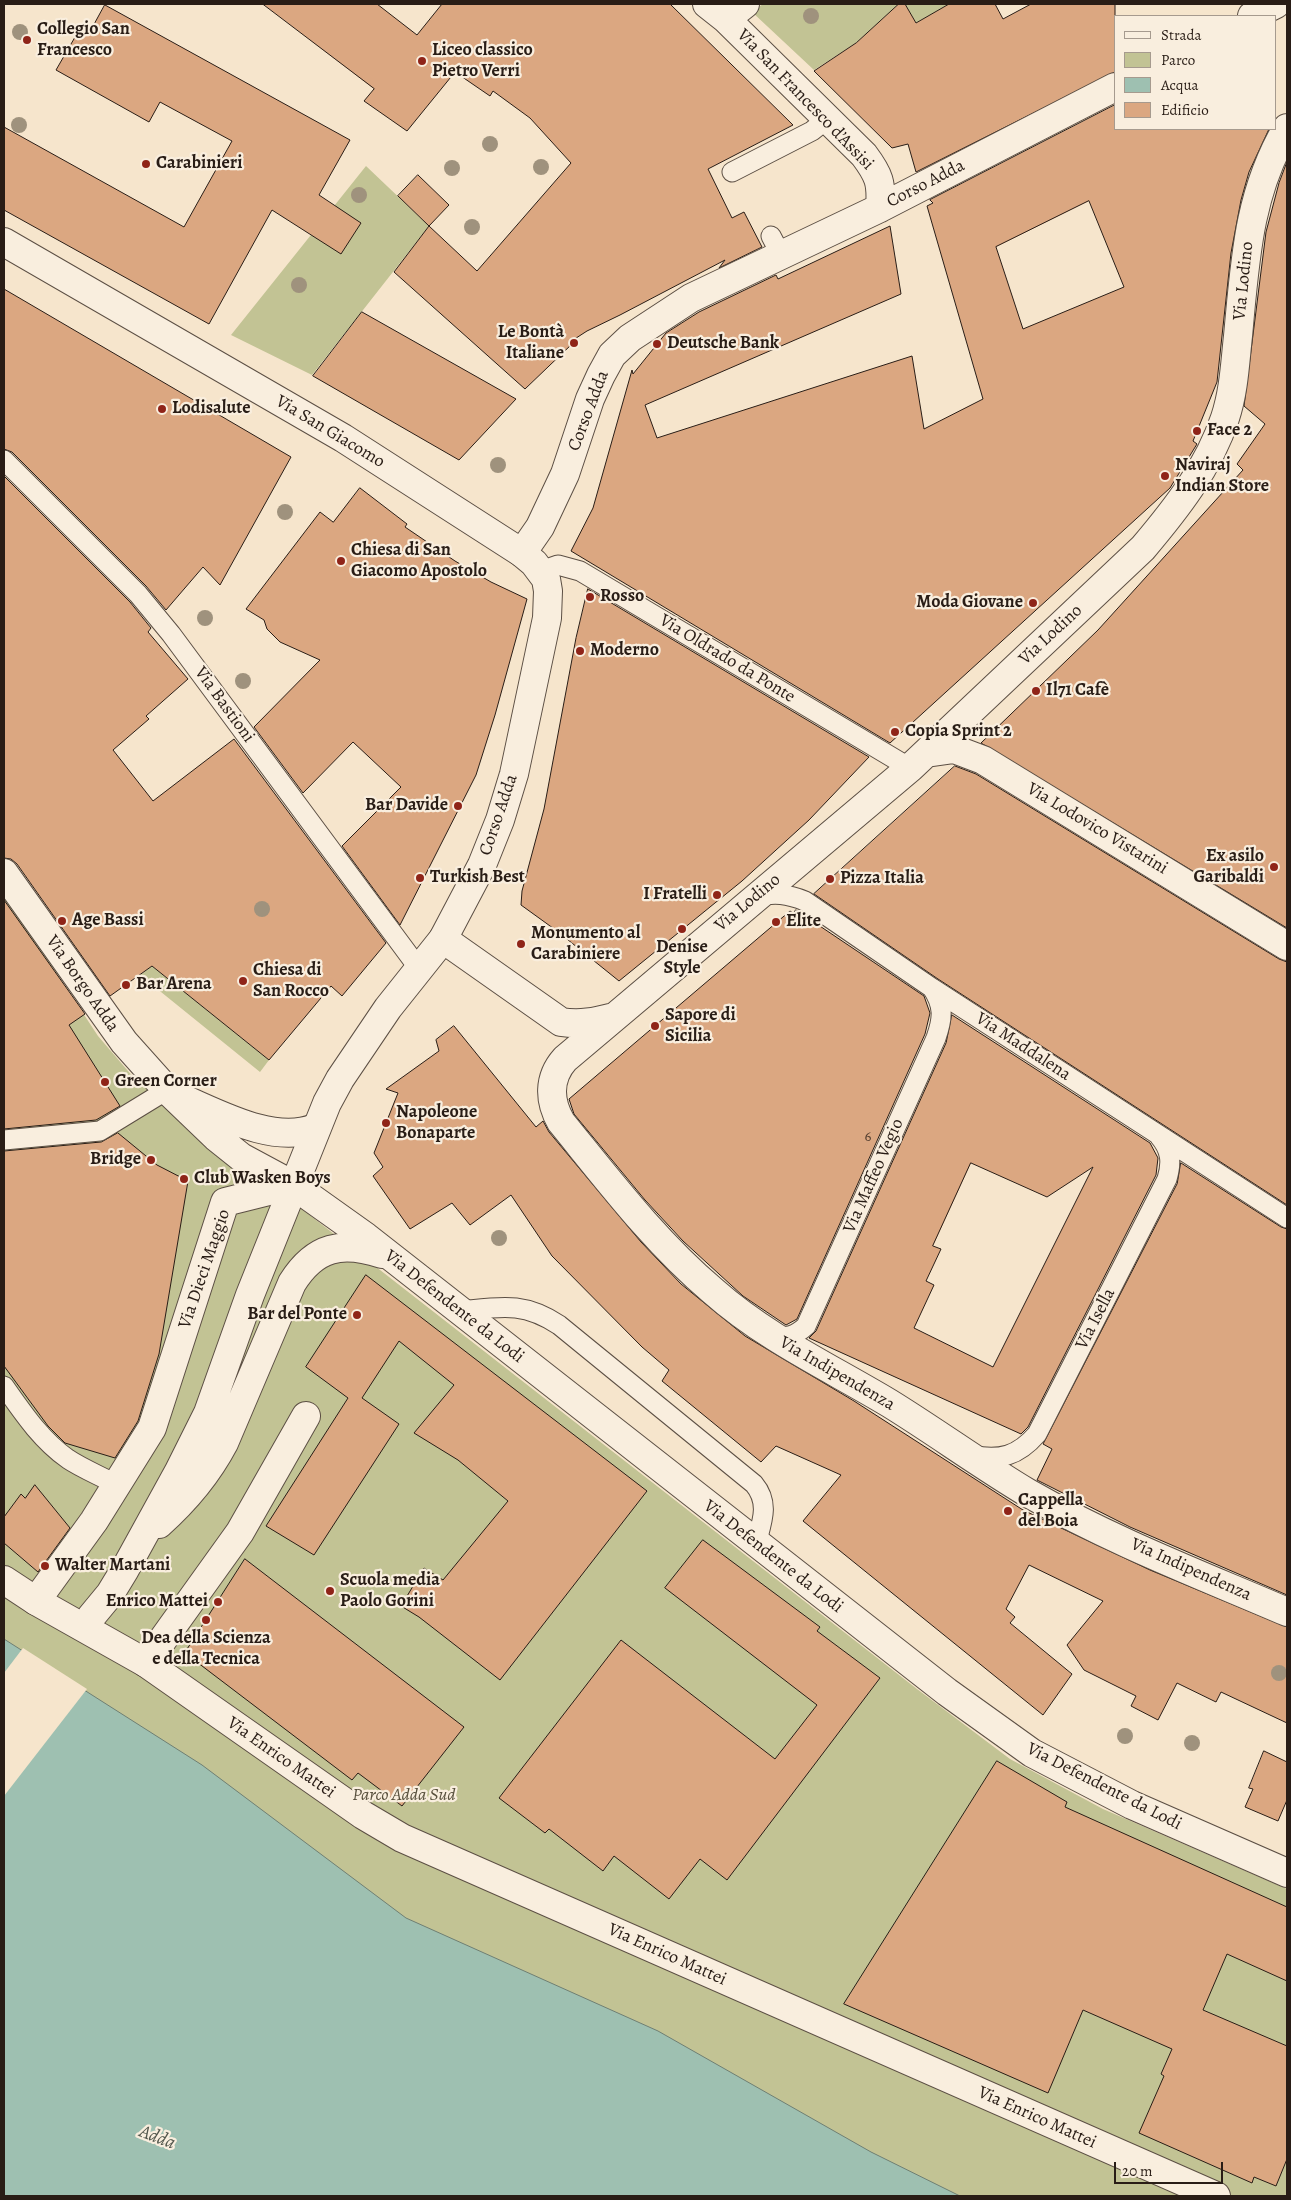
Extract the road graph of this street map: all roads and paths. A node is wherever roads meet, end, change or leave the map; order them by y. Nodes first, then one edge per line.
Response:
1 (1276, 4) edge
2 (726, 9) edge
3 (1254, 15) edge
4 (1114, 88) edge
5 (827, 119) junction
6 (1287, 128) edge
7 (732, 172) dead end
8 (880, 208) junction
9 (4, 242) edge
10 (4, 460) edge
11 (532, 562) junction
12 (918, 760) junction
13 (4, 873) edge
14 (755, 897) junction
15 (443, 939) junction
16 (1287, 946) edge
17 (420, 970) junction
18 (932, 988) junction
19 (614, 1017) junction
20 (167, 1090) junction
21 (315, 1128) junction
22 (1157, 1133) junction
23 (4, 1140) edge
24 (293, 1185) junction
25 (1287, 1218) edge
26 (391, 1257) junction
27 (459, 1311) junction
28 (771, 1336) junction
29 (4, 1386) edge
30 (306, 1416) dead end
31 (967, 1454) junction
32 (116, 1484) junction
33 (140, 1541) junction
34 (756, 1544) junction
35 (4, 1580) edge
36 (36, 1601) junction
37 (1287, 1612) edge
38 (91, 1617) dead end
39 (146, 1663) junction
40 (1287, 1873) edge
41 (1216, 2196) edge

1 - 3 street
2 - 5 street, Via San Francesco d’Assisi
4 - 8 street, Corso Adda
5 - 7 lane
5 - 8 street, Via San Francesco d’Assisi
6 - 12 street, Via Lodino
8 - 11 street, Corso Adda
9 - 11 street, Via San Giacomo
10 - 17 lane, Via Bastioni
11 - 12 lane, Via Oldrado da Ponte
11 - 15 street, Corso Adda
12 - 14 street, Via Lodino
12 - 16 street, Via Lodovico Vistarini
13 - 20 street, Via Borgo Adda
14 - 18 lane, Via Maddalena
14 - 19 street, Via Lodino
15 - 17 street, Corso Adda
15 - 19 street
17 - 21 street, Corso Adda
18 - 22 lane, Via Maddalena
18 - 28 lane, Via Maffeo Vegio
19 - 28 street, Via Indipendenza
20 - 21 street, Via Borgo Adda
20 - 23 lane
20 - 24 street, Via Borgo Adda
21 - 24 street, Corso Adda
22 - 25 lane, Via Maddalena
22 - 31 lane, Via Isella
24 - 26 street, Via Defendente da Lodi
24 - 32 street, Via Dieci Maggio
24 - 33 street
26 - 27 street, Via Defendente da Lodi
26 - 33 street
27 - 34 street, Via Defendente da Lodi
27 - 34 lane
28 - 31 street, Via Indipendenza
29 - 32 lane
30 - 39 street
31 - 37 street, Via Indipendenza
32 - 36 street, Via Dieci Maggio
33 - 38 street
34 - 40 street, Via Defendente da Lodi
35 - 36 street, Via Enrico Mattei
36 - 39 street, Via Enrico Mattei
39 - 41 street, Via Enrico Mattei

